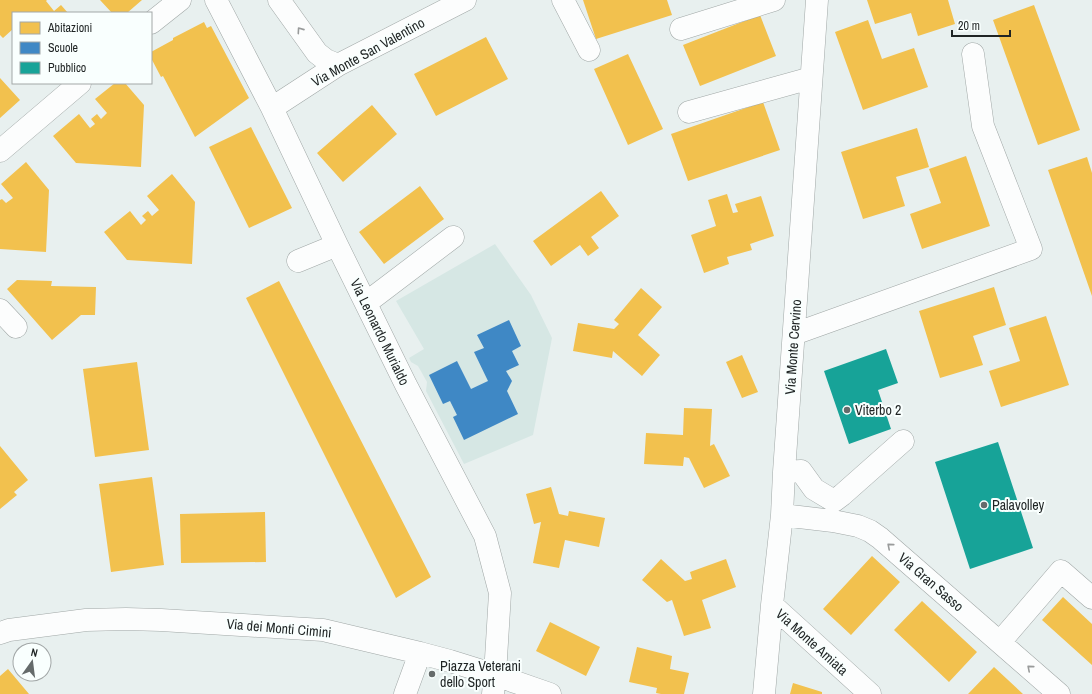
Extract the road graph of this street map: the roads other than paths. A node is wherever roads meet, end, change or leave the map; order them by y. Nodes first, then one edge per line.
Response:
1 (180, 0) edge
2 (216, 0) edge
3 (279, 0) edge
4 (465, 0) edge
5 (564, 0) edge
6 (774, 0) edge
7 (817, 0) edge
8 (152, 22) edge
9 (681, 29) dead end
10 (588, 50) dead end
11 (317, 53) junction
12 (973, 54) dead end
13 (338, 65) junction
14 (811, 78) junction
15 (316, 79) junction
16 (79, 84) edge
17 (272, 108) junction
18 (689, 112) dead end
19 (0, 151) edge
20 (453, 237) dead end
21 (337, 245) junction
22 (298, 261) dead end
23 (366, 303) junction
24 (0, 310) edge
25 (16, 328) dead end
26 (794, 334) junction
27 (903, 441) dead end
28 (784, 472) junction
29 (782, 515) junction
30 (1092, 598) edge
31 (772, 605) junction
32 (0, 633) edge
33 (1000, 642) junction
34 (420, 652) junction
35 (494, 685) edge
36 (405, 694) edge
37 (550, 694) edge
38 (764, 694) edge
39 (870, 694) edge
40 (1059, 694) edge

1 - 8 street
2 - 17 street, Via Leonardo Murialdo
11 -> 3 street
4 - 13 street, Via Monte San Valentino
5 - 10 street
6 - 9 street
7 - 14 street, Via Monte Cervino
11 - 13 street
11 - 15 street
12 - 26 street
13 - 15 street, Via Monte San Valentino
14 - 18 street
14 - 26 street, Via Monte Cervino
15 - 17 street, Via Monte San Valentino
16 - 19 street
17 - 21 street, Via Leonardo Murialdo
20 - 23 street
21 - 22 street
21 - 23 street, Via Leonardo Murialdo
23 - 35 street, Via Leonardo Murialdo
24 - 25 street
26 - 28 street, Via Monte Cervino
27 - 28 street
28 - 29 street, Via Monte Cervino
29 - 31 street, Via Monte Cervino
33 -> 29 street, Via Gran Sasso
30 - 33 street
31 - 38 street, Via Monte Cervino
31 - 39 street, Via Monte Amiata
32 - 34 street, Via dei Monti Cimini
40 -> 33 street, Via Gran Sasso
34 - 35 street, Via dei Monti Cimini
34 - 36 street
35 - 37 street, Via dei Monti Cimini

